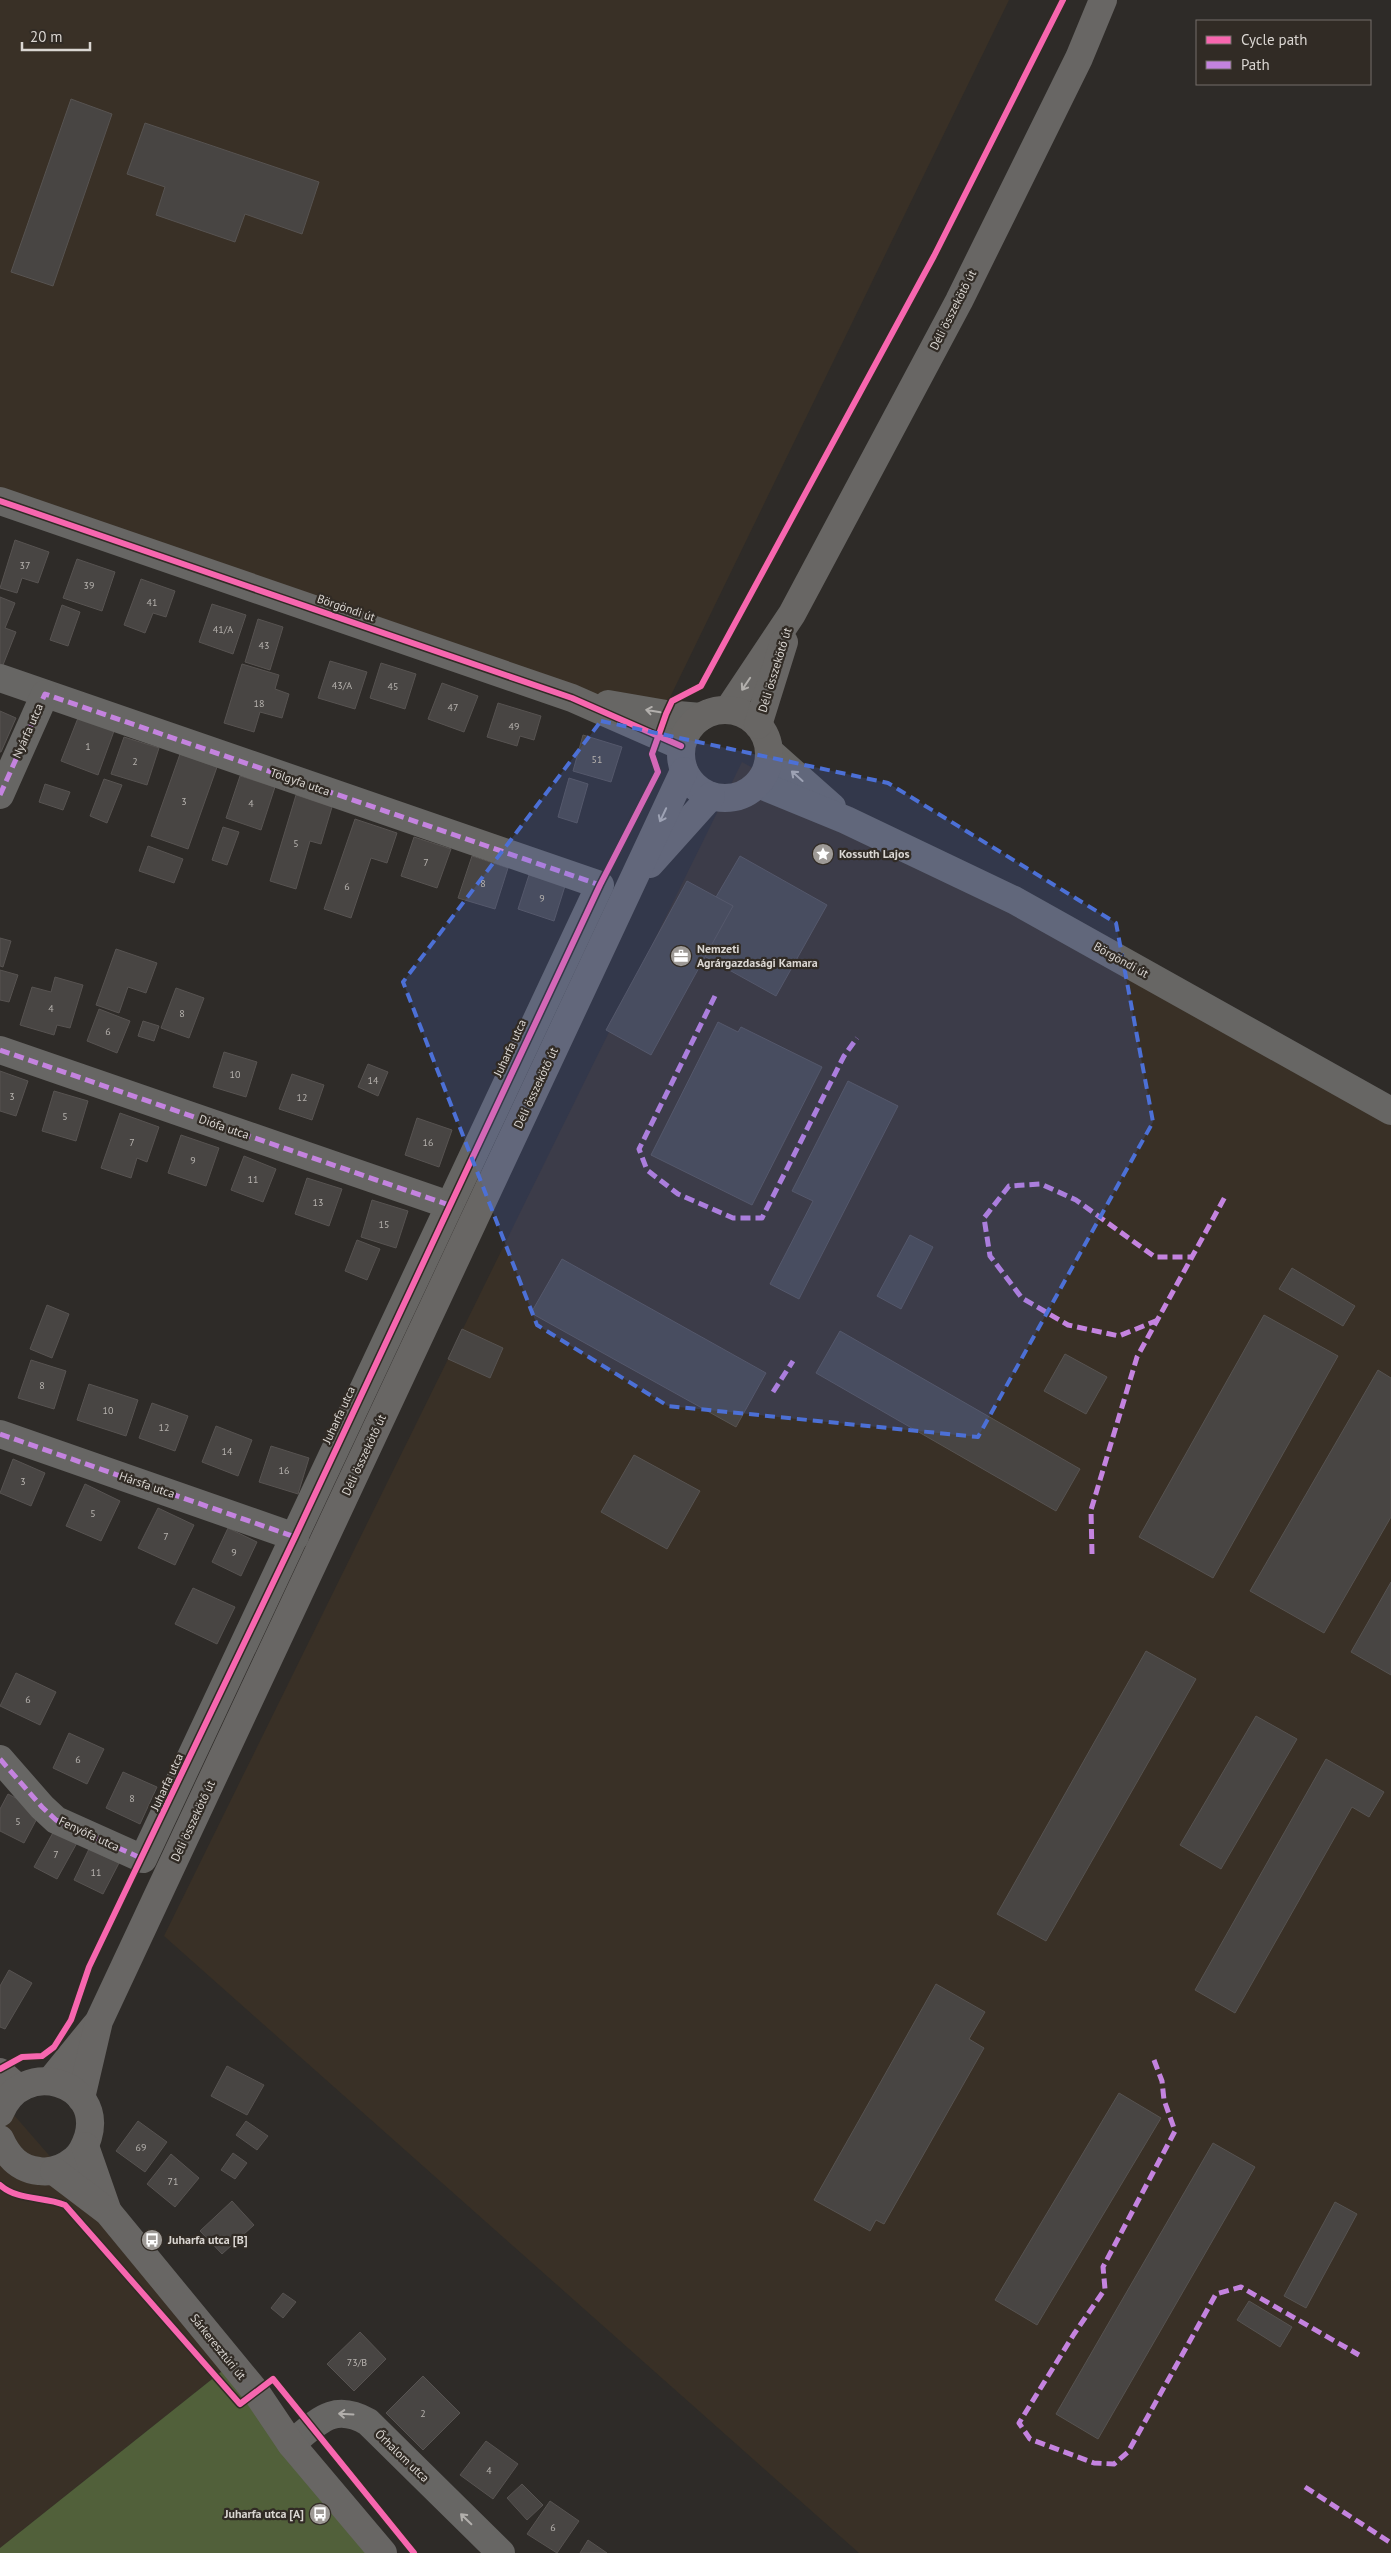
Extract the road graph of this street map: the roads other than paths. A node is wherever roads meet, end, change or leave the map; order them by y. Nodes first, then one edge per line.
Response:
1 (1103, 0) edge
2 (0, 502) edge
3 (792, 614) junction
4 (0, 678) edge
5 (45, 694) junction
6 (572, 698) junction
7 (728, 710) junction
8 (702, 717) junction
9 (758, 725) junction
10 (769, 751) junction
11 (682, 759) junction
12 (758, 784) junction
13 (0, 796) edge
14 (711, 796) junction
15 (846, 820) junction
16 (600, 885) joint
17 (629, 888) junction
18 (0, 1050) edge
19 (1391, 1111) edge
20 (449, 1205) junction
21 (0, 1434) edge
22 (295, 1536) junction
23 (0, 1758) edge
24 (143, 1859) joint
25 (99, 2021) junction
26 (51, 2080) junction
27 (4, 2095) edge
28 (81, 2098) junction
29 (0, 2139) edge
30 (85, 2146) junction
31 (54, 2171) junction
32 (108, 2212) junction
33 (291, 2444) junction
34 (383, 2553) edge
35 (501, 2553) edge

1 - 3 main road, Déli összekötő út
2 - 6 street, Börgöndi út
3 -> 7 main road, Déli összekötő út
3 - 9 main road, Déli összekötő út
4 - 5 street, Tölgyfa utca
5 - 13 street, Nyárfa utca
5 - 16 street, Tölgyfa utca
8 -> 6 street, Börgöndi út
6 - 11 street, Börgöndi út
7 - 8 main road
7 - 9 main road
8 - 11 main road
9 - 10 main road
10 - 12 main road
15 -> 10 street, Börgöndi út
11 - 14 main road
11 -> 17 main road, Déli összekötő út
12 - 14 main road
12 - 15 street, Börgöndi út
14 - 17 main road, Déli összekötő út
15 - 19 street, Börgöndi út
16 - 20 street, Juharfa utca
17 - 25 main road, Déli összekötő út
18 - 20 street, Diófa utca
20 - 22 street, Juharfa utca
21 - 22 street, Hársfa utca
22 - 24 street, Juharfa utca
23 - 24 street, Fenyőfa utca
25 - 26 main road, Déli összekötő út
25 - 28 main road, Déli összekötő út
26 - 27 main road
26 - 28 main road
28 - 30 main road
29 - 31 main road
30 - 31 main road
30 - 32 main road, Sárkeresztúri út
31 - 32 main road, Sárkeresztúri út
32 - 33 main road, Sárkeresztúri út
33 - 34 main road, Sárkeresztúri út
35 -> 33 street, Őrhalom utca

